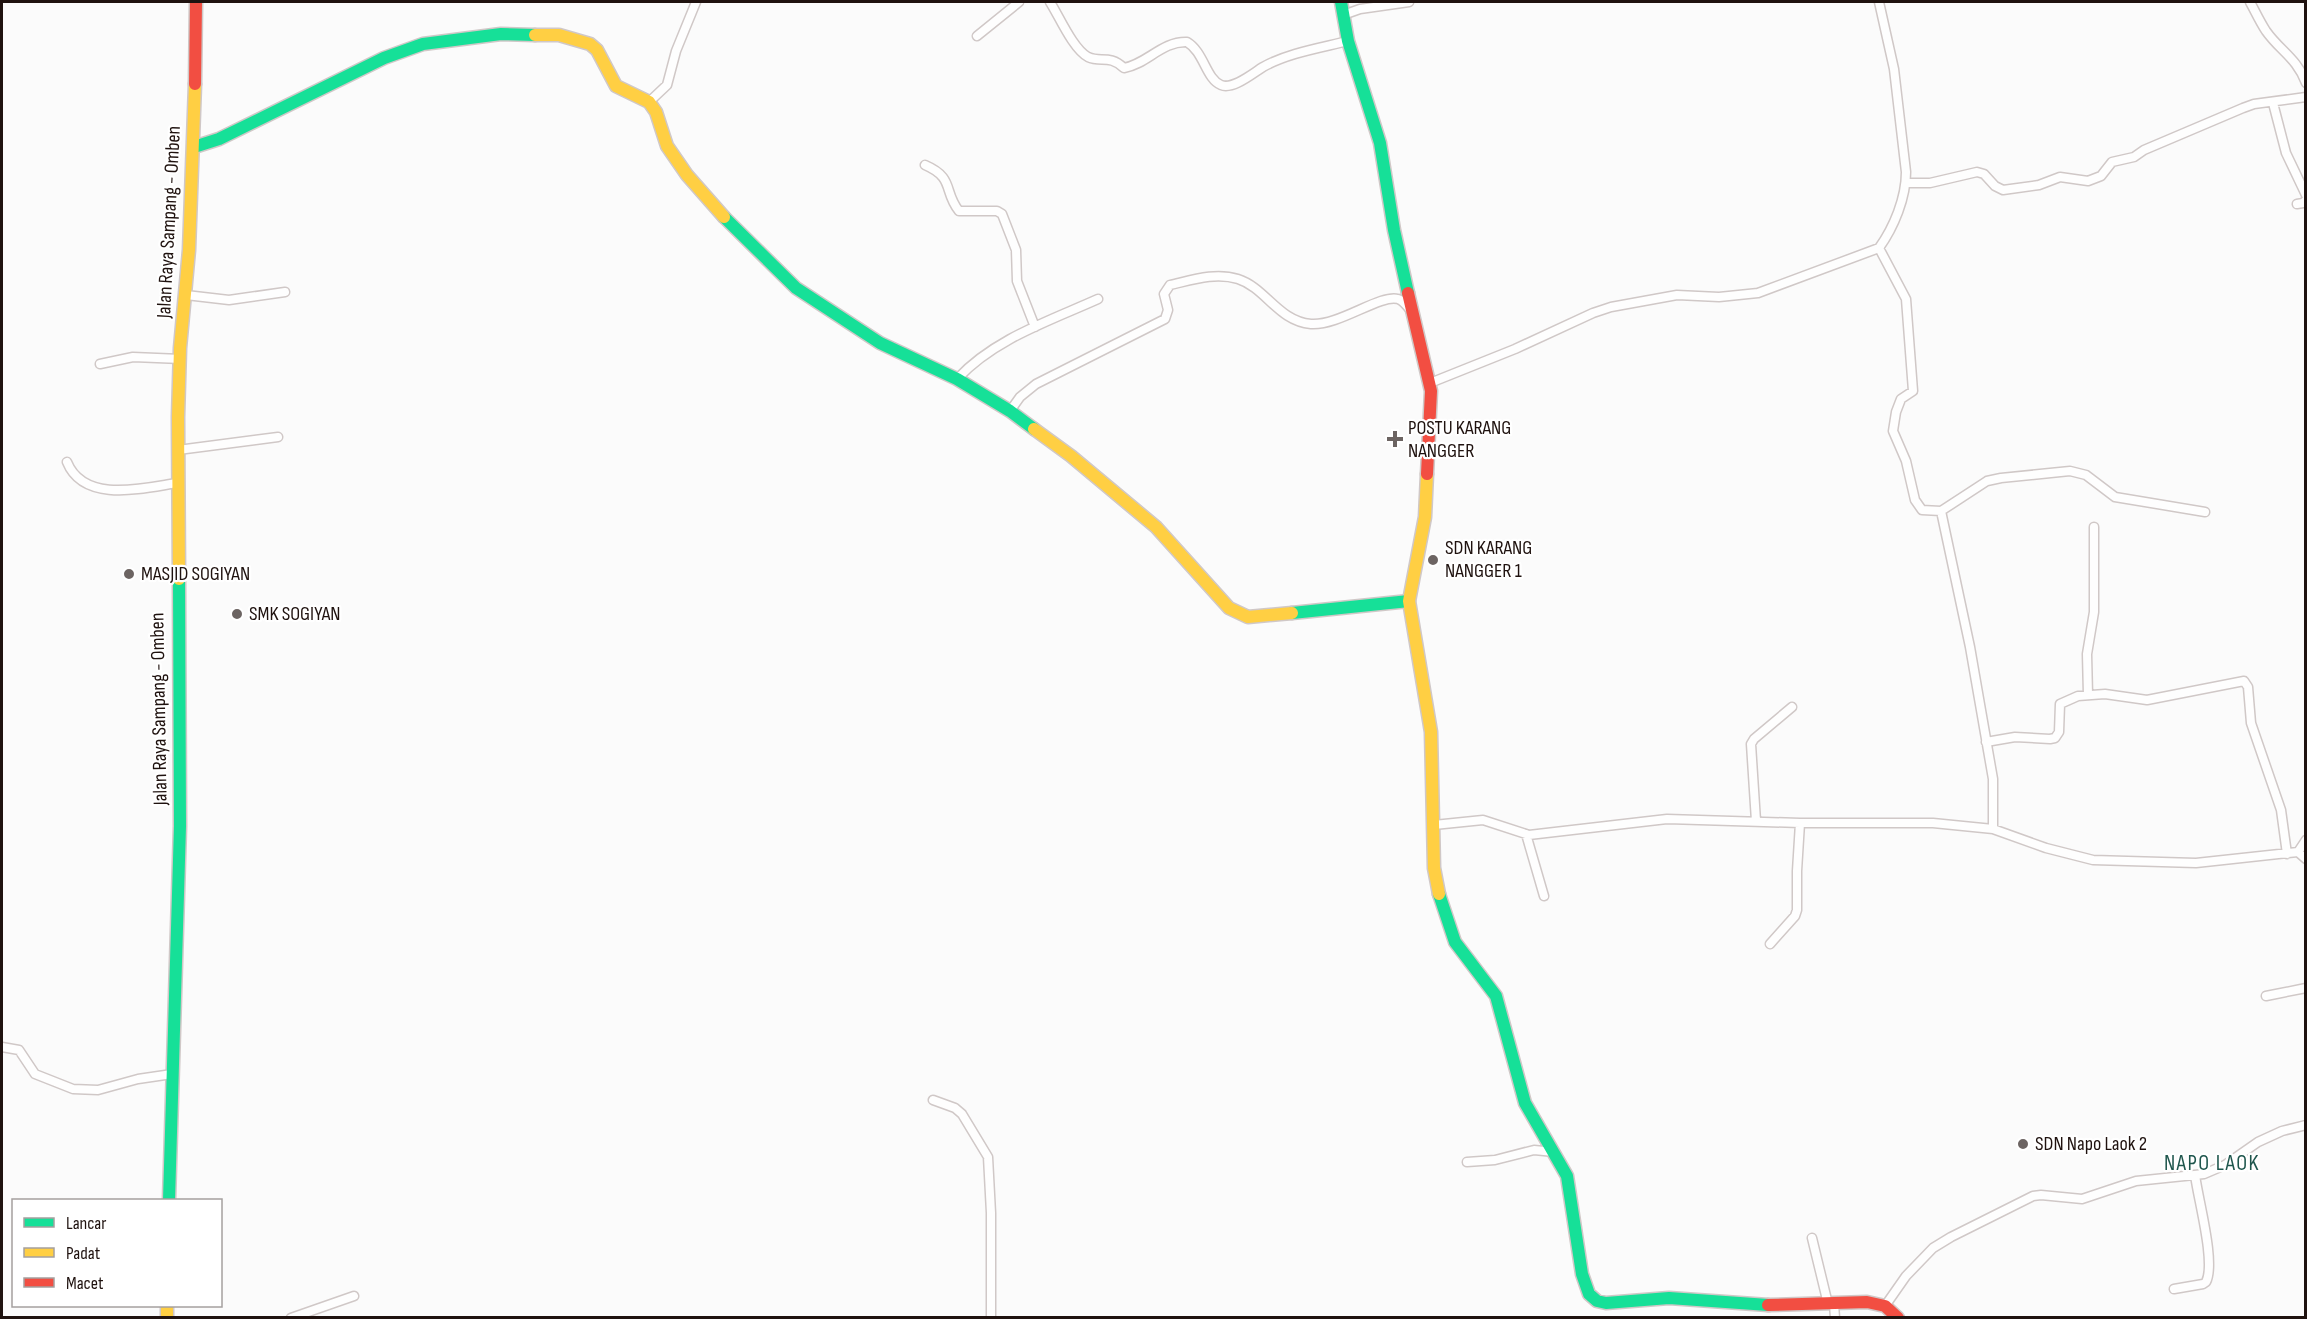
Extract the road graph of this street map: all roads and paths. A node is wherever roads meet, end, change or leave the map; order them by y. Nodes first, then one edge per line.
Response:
1 (196, 2) edge
2 (696, 2) edge
3 (1019, 2) edge
4 (1050, 2) edge
5 (1341, 2) edge
6 (1409, 2) edge
7 (1879, 2) edge
8 (2250, 2) edge
9 (1344, 15) junction
10 (978, 36) dead end
11 (1348, 41) junction
12 (2306, 83) edge
13 (2306, 97) edge
14 (649, 102) junction
15 (2273, 102) junction
16 (194, 147) junction
17 (925, 165) dead end
18 (1906, 183) junction
19 (2303, 200) edge
20 (1879, 248) junction
21 (285, 292) dead end
22 (186, 295) junction
23 (1098, 298) dead end
24 (1411, 311) junction
25 (1035, 327) junction
26 (181, 359) junction
27 (100, 364) dead end
28 (957, 379) junction
29 (1430, 383) junction
30 (1010, 411) junction
31 (278, 437) dead end
32 (178, 450) junction
33 (67, 462) dead end
34 (177, 483) junction
35 (1941, 511) junction
36 (2205, 512) dead end
37 (2094, 526) dead end
38 (1409, 601) junction
39 (2088, 695) junction
40 (1792, 707) dead end
41 (1986, 742) junction
42 (1756, 821) junction
43 (1800, 823) junction
44 (1434, 825) junction
45 (1993, 829) junction
46 (1526, 834) junction
47 (2306, 840) edge
48 (2298, 852) junction
49 (2286, 854) junction
50 (2306, 859) edge
51 (1544, 896) dead end
52 (1770, 944) dead end
53 (2306, 988) edge
54 (2266, 996) dead end
55 (2, 1047) edge
56 (172, 1074) junction
57 (933, 1100) dead end
58 (2306, 1125) edge
59 (1554, 1152) junction
60 (1467, 1162) dead end
61 (2194, 1175) junction
62 (169, 1199) edge
63 (1812, 1238) dead end
64 (2175, 1289) dead end
65 (354, 1296) dead end
66 (1831, 1304) junction
67 (1884, 1306) junction
68 (291, 1317) edge
69 (991, 1317) edge
70 (1835, 1317) edge
71 (1898, 1317) edge

1 - 16 street, Jalan Raya Sampang - Omben
2 - 14 street
3 - 10 street
4 - 11 street
5 - 9 street
6 - 9 street
7 - 18 street
8 - 12 street
9 - 11 street
11 - 24 street
13 - 15 street
14 - 16 street
14 - 28 street
15 - 18 street
15 - 19 street
16 - 22 street, Jalan Raya Sampang - Omben
17 - 25 street
18 - 20 street
20 - 29 street
20 - 35 street
21 - 22 street
22 - 26 street, Jalan Raya Sampang - Omben
23 - 25 street
24 - 29 street
24 - 30 street
25 - 28 street
26 - 27 street
26 - 32 street, Jalan Raya Sampang - Omben
28 - 30 street
29 - 38 street
30 - 38 street
31 - 32 street
32 - 34 street, Jalan Raya Sampang - Omben
33 - 34 street
34 - 56 street, Jalan Raya Sampang - Omben
35 - 36 street
35 - 41 street
37 - 39 street
38 - 44 street
39 - 41 street
39 - 49 street
40 - 42 street
41 - 45 street
42 - 43 street
42 - 46 street
43 - 45 street
43 - 52 street
44 - 46 street
44 - 59 street
45 - 49 street
46 - 51 street
47 - 48 street
48 - 49 street
48 - 50 street
53 - 54 street
55 - 56 street
56 - 62 street, Jalan Raya Sampang - Omben
57 - 69 street
58 - 61 street
59 - 60 street
59 - 66 street
61 - 64 street
61 - 67 street
63 - 66 street
65 - 68 street
66 - 67 street
66 - 70 street
67 - 71 street

